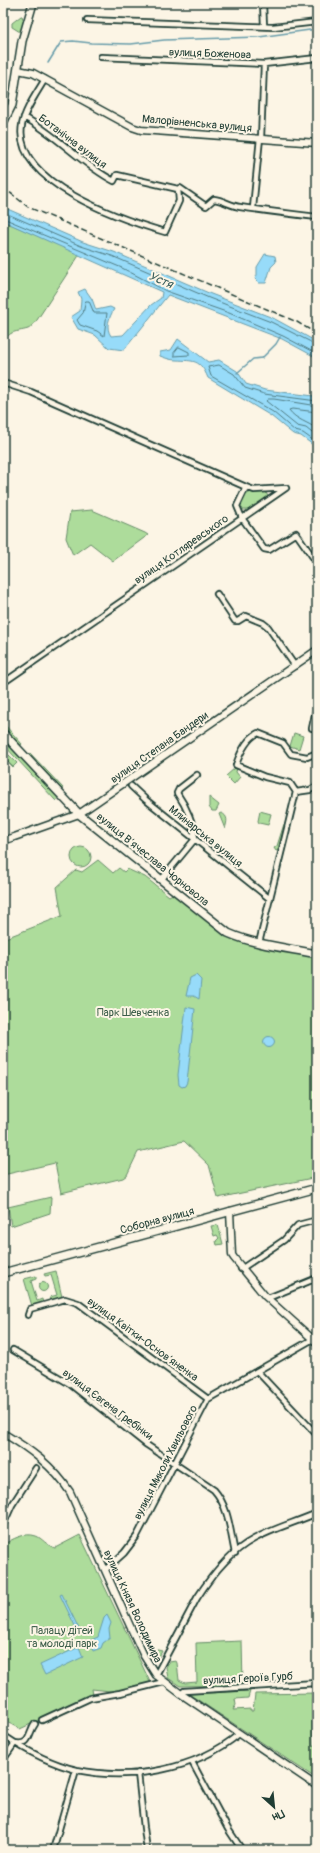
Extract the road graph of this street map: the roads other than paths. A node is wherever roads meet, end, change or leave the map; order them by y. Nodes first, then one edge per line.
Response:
1 (33, 3) edge
2 (263, 3) edge
3 (87, 20) dead end
4 (317, 22) edge
5 (264, 26) junction
6 (102, 57) dead end
7 (317, 58) edge
8 (264, 64) junction
9 (18, 70) junction
10 (45, 79) junction
11 (24, 117) junction
12 (3, 123) edge
13 (260, 138) junction
14 (317, 142) edge
15 (178, 189) junction
16 (253, 208) junction
17 (317, 217) edge
18 (3, 383) edge
19 (246, 487) junction
20 (242, 518) junction
21 (317, 562) edge
22 (217, 594) dead end
23 (317, 650) edge
24 (295, 666) junction
25 (3, 683) edge
26 (317, 704) edge
27 (312, 728) dead end
28 (3, 733) edge
29 (317, 753) edge
30 (197, 775) dead end
31 (131, 786) dead end
32 (317, 786) edge
33 (296, 792) junction
34 (80, 814) junction
35 (195, 839) junction
36 (3, 841) edge
37 (161, 880) junction
38 (270, 899) junction
39 (259, 943) junction
40 (317, 954) edge
41 (317, 1188) edge
42 (230, 1211) junction
43 (317, 1220) edge
44 (242, 1269) junction
45 (3, 1273) edge
46 (317, 1278) edge
47 (268, 1298) junction
48 (28, 1315) dead end
49 (315, 1341) edge
50 (13, 1350) dead end
51 (257, 1371) junction
52 (208, 1399) junction
53 (3, 1433) edge
54 (317, 1435) edge
55 (174, 1462) junction
56 (36, 1468) dead end
57 (317, 1513) edge
58 (3, 1525) edge
59 (235, 1553) junction
60 (105, 1570) junction
61 (156, 1675) junction
62 (164, 1682) junction
63 (317, 1683) edge
64 (181, 1694) junction
65 (42, 1720) dead end
66 (35, 1724) dead end
67 (239, 1734) junction
68 (3, 1735) edge
69 (15, 1743) junction
70 (3, 1760) edge
71 (192, 1762) junction
72 (76, 1770) junction
73 (138, 1773) junction
74 (317, 1786) edge
75 (52, 1850) edge
76 (148, 1850) edge
77 (242, 1850) edge

1 - 9 main road
2 - 5 street
3 - 5 street
4 - 5 street
6 - 8 street, вулиця Боженова
7 - 8 street, вулиця Боженова
8 - 13 street
9 - 10 street, Малорівненська вулиця
9 - 12 main road
10 - 11 street, Ботанічна вулиця
10 - 13 street, Малорівненська вулиця
11 - 15 street, Ботанічна вулиця
11 - 15 street, Ботанічна вулиця
13 - 14 street, Малорівненська вулиця
13 - 16 street
15 - 16 street, Ботанічна вулиця
16 - 17 street, Ботанічна вулиця
18 - 19 street
19 - 20 street, вулиця Котляревського
19 - 20 street
20 - 21 street
20 - 25 street, вулиця Котляревського
22 - 24 street
23 - 24 street, вулиця Степана Бандери
24 - 34 street, вулиця Степана Бандери
26 - 27 street
28 - 34 main road, вулиця Вʼячеслава Чорновола
29 - 33 street
30 - 35 street
31 - 35 street, Млинарська вулиця
32 - 33 street
33 - 38 street
34 - 36 street, вулиця Степана Бандери
34 - 37 main road, вулиця Вʼячеслава Чорновола
35 - 37 street
35 - 38 street, Млинарська вулиця
37 - 39 main road, вулиця Вʼячеслава Чорновола
38 - 39 street
39 - 40 main road, вулиця Вʼячеслава Чорновола
41 - 42 main road, Соборна вулиця
42 - 44 street
42 - 45 main road, Соборна вулиця
43 - 44 street
44 - 47 street
46 - 47 street
47 - 49 street
48 - 52 street, вулиця Квітки-Основʼяненка
49 - 51 street, вулиця Миколи Хвильового
50 - 55 street, вулиця Євгена Гребінки
51 - 52 street, вулиця Миколи Хвильового
51 - 54 street
52 - 55 street, вулиця Миколи Хвильового
53 - 60 street, вулиця Князя Володимира
55 - 59 street, вулиця Євгена Гребінки
55 - 60 street, вулиця Миколи Хвильового
56 - 58 street
57 - 59 street
59 - 61 street
60 - 61 street, вулиця Князя Володимира
61 - 62 street, вулиця Князя Володимира
62 - 64 street, вулиця Князя Володимира
62 - 65 street
63 - 64 street, вулиця Героїв Гурб
64 - 67 street, вулиця Князя Володимира
66 - 69 street
67 - 71 street
67 - 74 street, вулиця Князя Володимира
68 - 69 street
69 - 70 street
69 - 72 street
71 - 73 street
71 - 77 street
72 - 73 street
72 - 75 street
73 - 76 street

